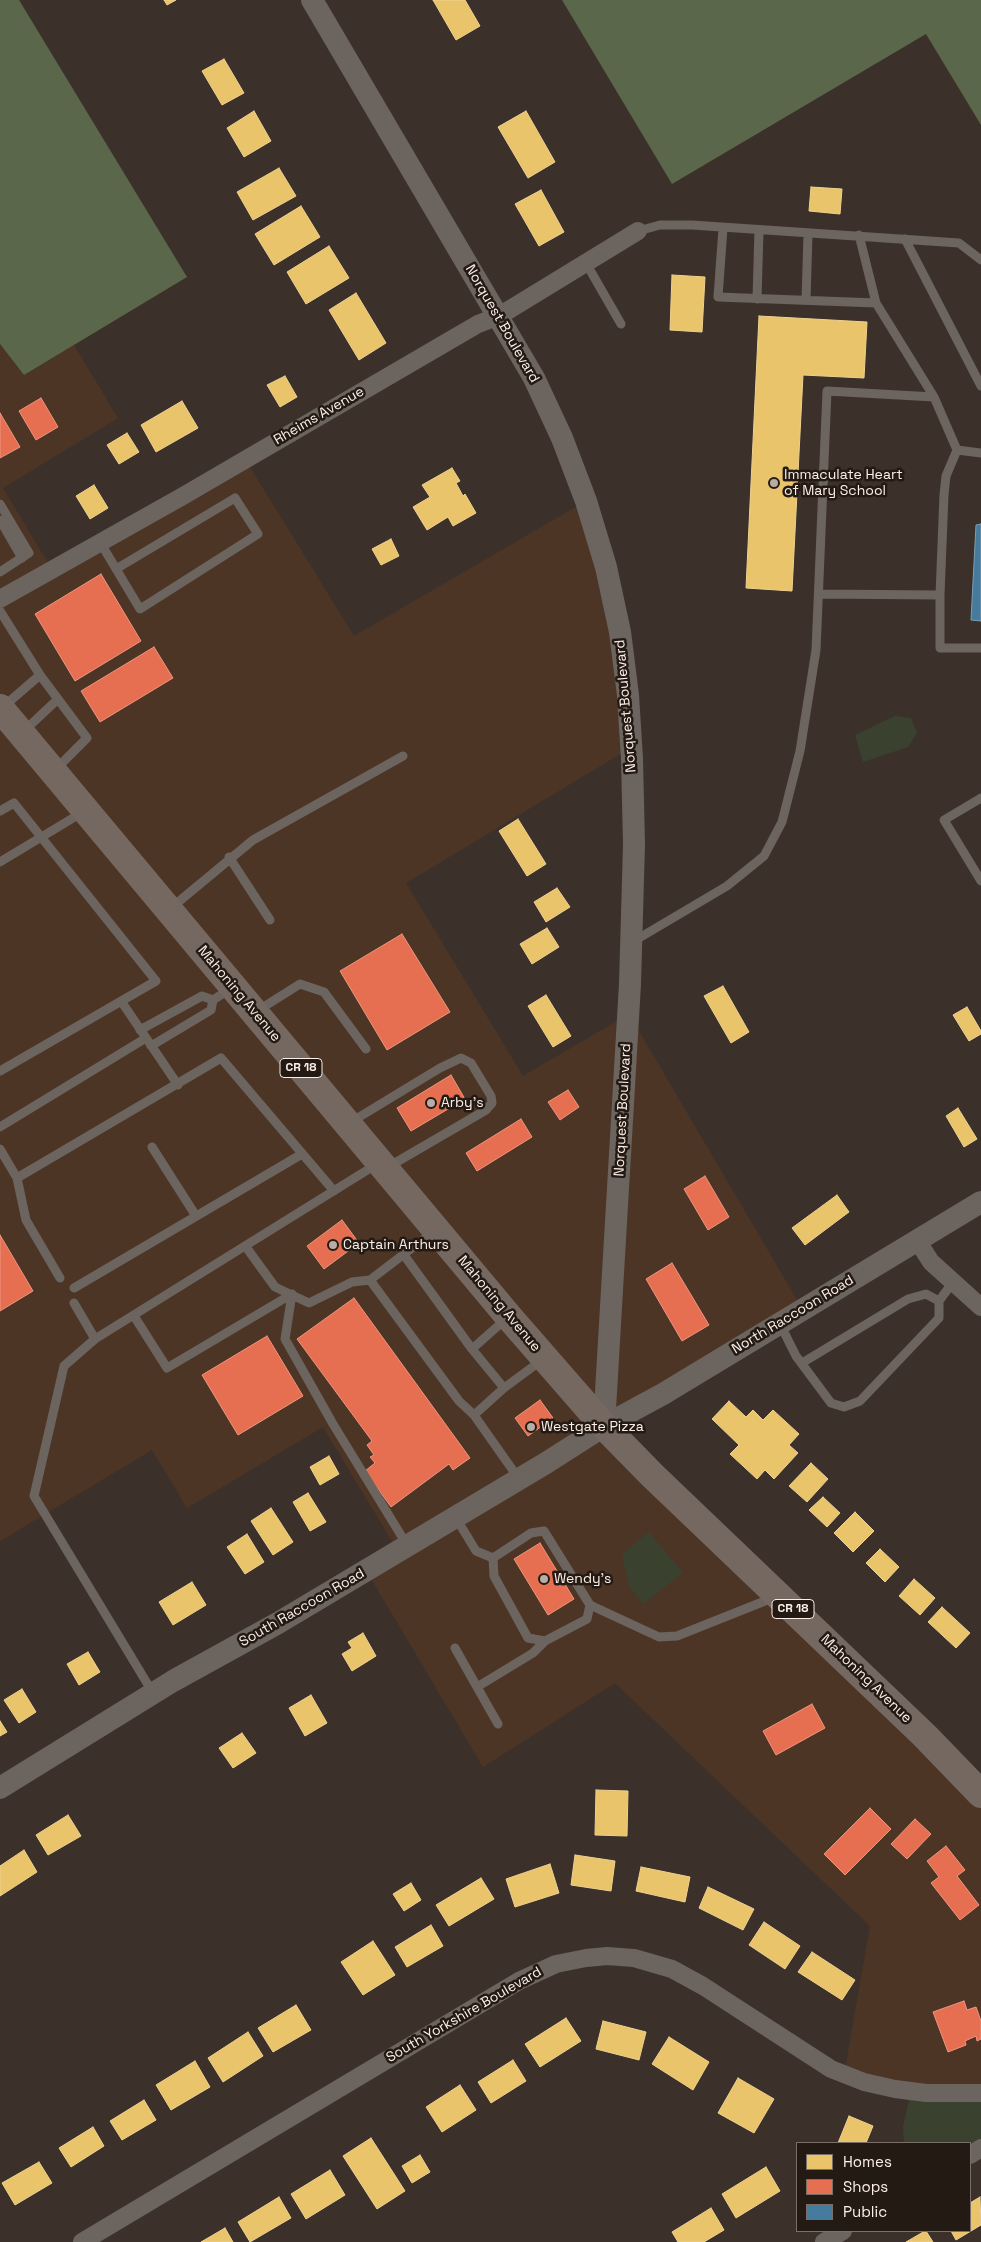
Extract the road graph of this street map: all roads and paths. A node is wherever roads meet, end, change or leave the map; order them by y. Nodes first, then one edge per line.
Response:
1 (312, 0) edge
2 (723, 228) junction
3 (759, 230) junction
4 (638, 231) joint
5 (808, 232) junction
6 (859, 236) junction
7 (905, 239) junction
8 (981, 260) edge
9 (586, 263) junction
10 (757, 299) junction
11 (806, 300) junction
12 (876, 303) junction
13 (499, 316) junction
14 (621, 324) dead end
15 (981, 386) edge
16 (934, 397) junction
17 (956, 450) junction
18 (981, 453) edge
19 (0, 504) edge
20 (0, 520) edge
21 (100, 542) junction
22 (22, 558) junction
23 (116, 569) junction
24 (0, 572) edge
25 (819, 594) junction
26 (940, 595) junction
27 (0, 599) edge
28 (0, 611) edge
29 (981, 648) edge
30 (40, 675) junction
31 (58, 699) junction
32 (0, 708) edge
33 (22, 733) junction
34 (403, 756) dead end
35 (53, 772) junction
36 (981, 798) edge
37 (0, 810) edge
38 (86, 810) junction
39 (41, 837) junction
40 (229, 857) junction
41 (0, 862) edge
42 (981, 881) edge
43 (169, 910) junction
44 (270, 920) dead end
45 (631, 943) junction
46 (223, 994) junction
47 (121, 1001) junction
48 (255, 1013) junction
49 (146, 1038) junction
50 (366, 1049) dead end
51 (0, 1072) edge
52 (178, 1085) junction
53 (348, 1124) junction
54 (0, 1128) edge
55 (152, 1147) dead end
56 (0, 1149) edge
57 (302, 1154) junction
58 (382, 1166) junction
59 (17, 1178) junction
60 (334, 1191) junction
61 (981, 1202) edge
62 (196, 1216) junction
63 (436, 1229) junction
64 (917, 1240) junction
65 (246, 1247) junction
66 (404, 1255) junction
67 (60, 1278) dead end
68 (370, 1280) junction
69 (953, 1282) junction
70 (74, 1288) dead end
71 (292, 1294) junction
72 (939, 1301) junction
73 (74, 1303) dead end
74 (981, 1308) edge
75 (134, 1316) junction
76 (509, 1316) junction
77 (780, 1323) junction
78 (95, 1339) junction
79 (472, 1349) junction
80 (544, 1358) junction
81 (802, 1363) junction
82 (504, 1388) junction
83 (474, 1416) junction
84 (604, 1426) junction
85 (519, 1479) junction
86 (456, 1517) junction
87 (408, 1546) junction
88 (493, 1558) junction
89 (778, 1596) junction
90 (590, 1605) junction
91 (545, 1641) junction
92 (454, 1648) dead end
93 (477, 1687) junction
94 (154, 1693) junction
95 (498, 1724) dead end
96 (0, 1788) edge
97 (981, 1794) edge
98 (981, 2093) edge
99 (841, 2232) edge
100 (82, 2242) edge
101 (824, 2242) edge

1 - 13 street, Norquest Boulevard
2 - 3 lane
2 - 4 lane
2 - 10 lane
3 - 5 lane
3 - 10 lane
4 - 9 street, Rheims Avenue
5 - 6 lane
5 - 11 lane
6 - 7 lane
6 - 12 lane
7 - 8 lane
7 - 15 lane
9 - 13 street, Rheims Avenue
9 - 14 lane
10 - 11 lane
11 - 12 lane
12 - 16 lane
13 - 21 street, Rheims Avenue
13 - 45 street, Norquest Boulevard
16 - 17 lane
16 - 25 lane
17 - 18 lane
17 - 26 lane
19 - 22 lane
20 - 22 lane
21 - 23 lane
21 - 27 street, Rheims Avenue
22 - 24 lane
23 - 23 lane
25 - 26 lane
25 - 45 lane
26 - 29 lane
28 - 30 lane
30 - 31 lane
30 - 32 lane
31 - 33 lane
31 - 35 lane
32 - 33 main road, Mahoning Avenue / CR 18
33 - 35 main road, Mahoning Avenue / CR 18
34 - 40 lane
35 - 38 main road, Mahoning Avenue / CR 18
36 - 42 lane
37 - 39 lane
38 - 39 lane
38 - 43 main road, Mahoning Avenue / CR 18
39 - 41 lane
39 - 47 lane
40 - 43 lane
40 - 44 lane
43 - 46 main road, Mahoning Avenue / CR 18
45 - 84 street, Norquest Boulevard
46 - 48 main road, Mahoning Avenue / CR 18
46 - 49 lane
46 - 49 lane
47 - 49 lane
47 - 51 lane
48 - 50 lane
48 - 53 main road, Mahoning Avenue / CR 18
49 - 52 lane
49 - 54 lane
52 - 57 lane
52 - 59 lane
53 - 58 main road, Mahoning Avenue / CR 18
53 - 58 lane
55 - 62 lane
56 - 59 lane
57 - 60 lane
57 - 62 lane
58 - 60 lane
58 - 63 main road, Mahoning Avenue / CR 18
59 - 67 lane
60 - 65 lane
61 - 64 street, North Raccoon Road
62 - 70 lane
63 - 66 lane
63 - 76 main road, Mahoning Avenue / CR 18
64 - 69 street
64 - 77 street, North Raccoon Road
65 - 71 lane
65 - 75 lane
66 - 68 lane
66 - 79 lane
68 - 71 lane
68 - 83 lane
69 - 72 lane
69 - 74 street
71 - 75 lane
71 - 87 lane
72 - 81 lane
72 - 81 lane
73 - 78 lane
75 - 78 lane
76 - 79 lane
76 - 80 main road, Mahoning Avenue / CR 18
77 - 81 lane
77 - 84 street, North Raccoon Road
78 - 94 lane
79 - 82 lane
80 - 82 lane
80 - 84 main road, Mahoning Avenue / CR 18
82 - 83 lane
83 - 85 lane
84 - 85 street, South Raccoon Road
84 - 89 main road, Mahoning Avenue / CR 18
85 - 86 street, South Raccoon Road
86 - 87 street, South Raccoon Road
86 - 88 lane
87 - 94 street, South Raccoon Road
88 - 90 lane
88 - 91 lane
89 - 90 lane
89 - 97 main road, Mahoning Avenue / CR 18
90 - 91 lane
91 - 93 lane
92 - 93 lane
93 - 95 lane
94 - 96 street, South Raccoon Road
98 - 100 street, South Yorkshire Boulevard
99 - 101 street

